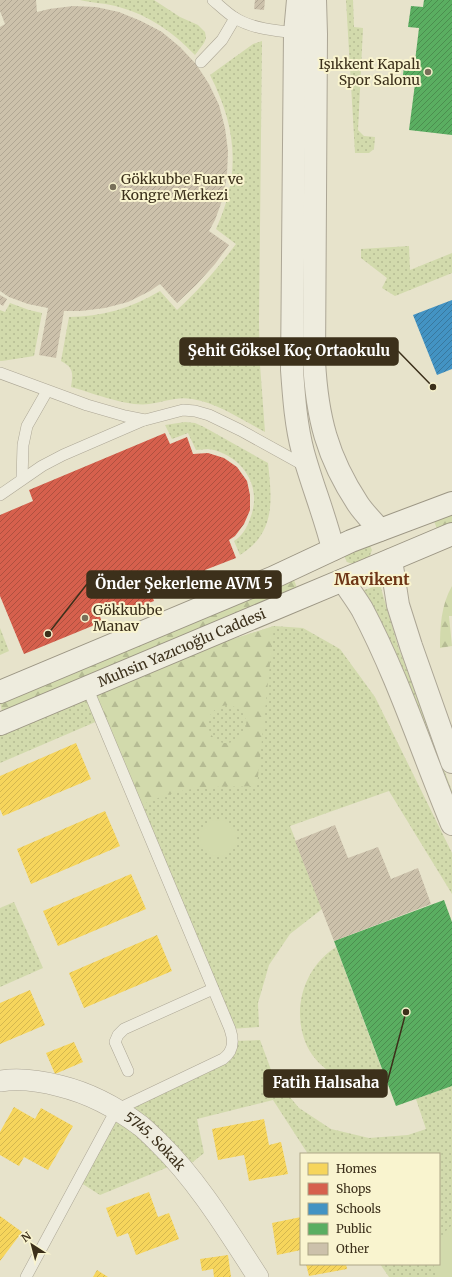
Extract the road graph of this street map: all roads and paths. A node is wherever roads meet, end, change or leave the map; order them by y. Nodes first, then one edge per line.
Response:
1 (213, 0) edge
2 (298, 0) edge
3 (315, 0) edge
4 (235, 18) junction
5 (305, 34) junction
6 (201, 62) dead end
7 (0, 373) edge
8 (47, 391) junction
9 (145, 420) junction
10 (308, 467) junction
11 (22, 479) junction
12 (0, 495) edge
13 (452, 503) edge
14 (380, 530) junction
15 (452, 534) edge
16 (332, 549) junction
17 (391, 560) junction
18 (343, 580) junction
19 (88, 687) junction
20 (0, 692) edge
21 (0, 724) edge
22 (452, 762) edge
23 (452, 824) edge
24 (214, 989) junction
25 (128, 1071) dead end
26 (0, 1081) edge
27 (116, 1110) junction
28 (26, 1277) edge
29 (258, 1277) edge

1 - 4 lane
2 - 5 street
3 - 5 street
4 - 5 lane
4 - 6 lane
5 - 10 street
5 - 14 street
7 - 8 lane
8 - 9 lane
8 - 11 lane
9 - 10 lane
9 - 11 lane
10 - 16 street
11 - 12 lane
13 - 14 street, Muhsin Yazıcıoğlu Caddesi
14 - 16 street, Muhsin Yazıcıoğlu Caddesi
14 - 17 street
15 - 17 street, Muhsin Yazıcıoğlu Caddesi
16 - 18 street
16 - 20 street, Muhsin Yazıcıoğlu Caddesi
17 - 18 street, Muhsin Yazıcıoğlu Caddesi
17 - 22 street
18 - 19 street, Muhsin Yazıcıoğlu Caddesi
18 - 23 street
19 - 21 street, Muhsin Yazıcıoğlu Caddesi
19 - 24 lane
24 - 25 lane
24 - 27 lane
26 - 27 street, 5745. Sokak
27 - 28 lane
27 - 29 street, 5745. Sokak

